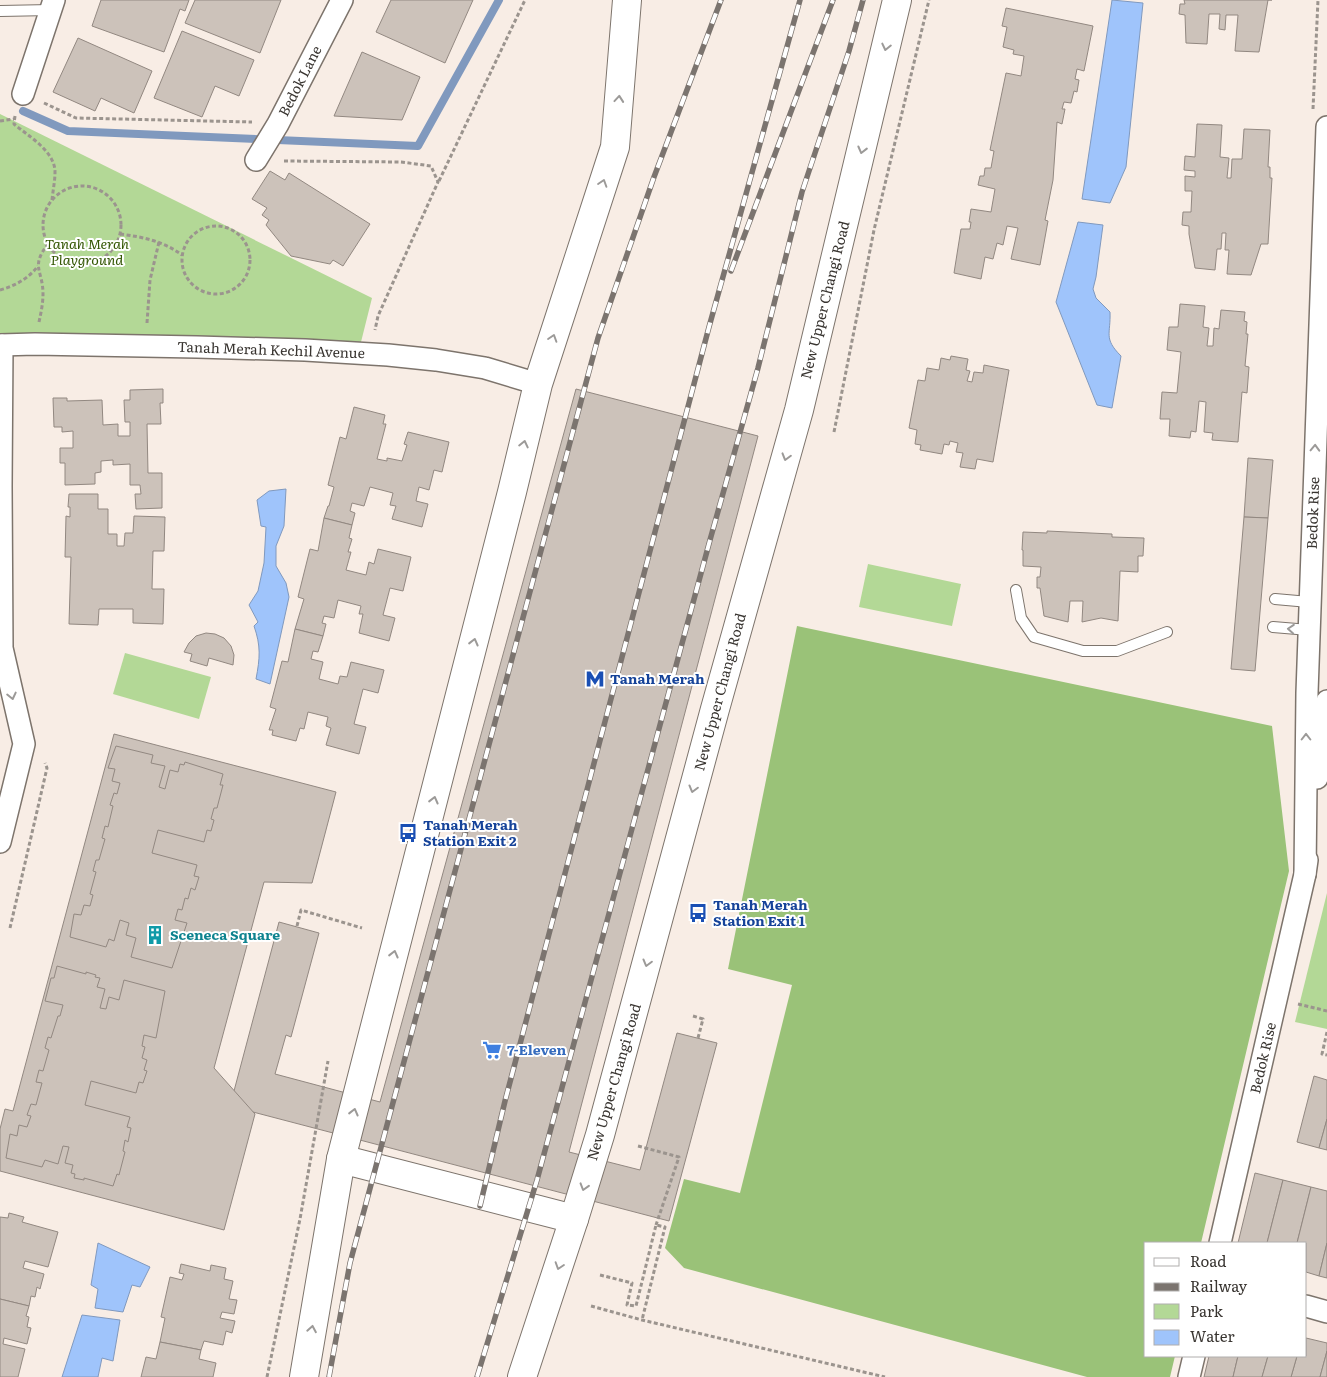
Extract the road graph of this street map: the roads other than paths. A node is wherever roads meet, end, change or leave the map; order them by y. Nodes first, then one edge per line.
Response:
1 (342, 0) edge
2 (628, 0) edge
3 (897, 0) edge
4 (52, 5) edge
5 (0, 11) edge
6 (20, 102) road end
7 (1327, 127) edge
8 (1327, 138) edge
9 (256, 160) road end
10 (1, 345) edge
11 (538, 384) junction
12 (1016, 590) dead end
13 (1275, 599) dead end
14 (1309, 602) junction
15 (1318, 626) edge
16 (1273, 627) dead end
17 (1167, 632) dead end
18 (1, 655) edge
19 (1327, 701) edge
20 (0, 842) edge
21 (1306, 874) junction
22 (341, 1159) junction
23 (574, 1219) junction
24 (1220, 1242) edge
25 (1307, 1306) edge
26 (1327, 1312) edge
27 (1194, 1357) edge
28 (304, 1377) edge
29 (522, 1377) edge
30 (1189, 1377) edge

1 - 9 street, Bedok Lane
11 -> 2 main road
3 -> 23 main road, New Upper Changi Road
4 - 5 lane
4 - 6 street
7 - 8 street, Bedok Rise
14 -> 8 street, Bedok Rise
10 - 11 street, Tanah Merah Kechil Avenue
10 - 18 street
22 -> 11 main road
12 - 17 lane
13 - 14 lane
14 - 15 street, Bedok Rise
15 -> 16 lane
21 -> 15 street, Bedok Rise
18 -> 20 street
19 - 21 street, Bedok Rise
21 - 24 street, Bedok Rise
22 - 23 main road
28 -> 22 main road
23 -> 29 main road, New Upper Changi Road
25 - 26 street
27 - 30 street

